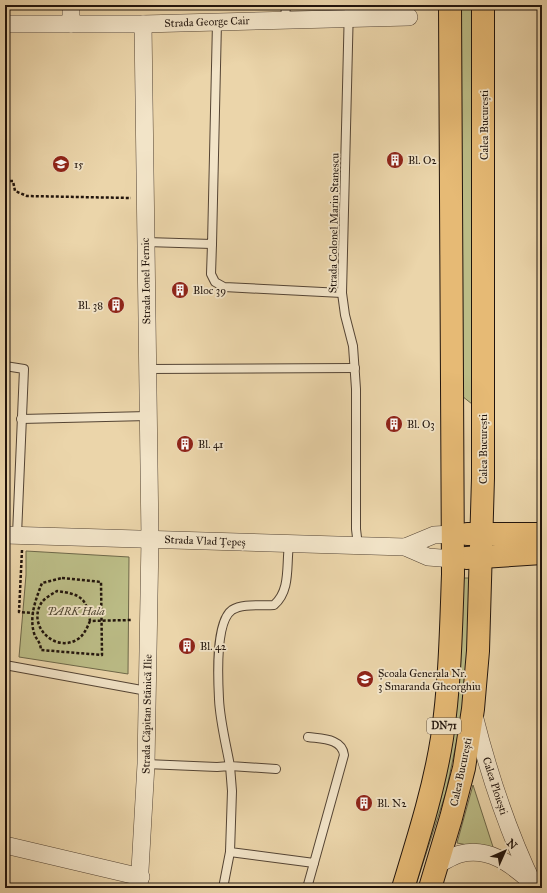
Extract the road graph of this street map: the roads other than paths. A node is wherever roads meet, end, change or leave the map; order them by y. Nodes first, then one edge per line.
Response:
1 (71, 5) edge
2 (450, 5) edge
3 (483, 5) edge
4 (285, 12) edge
5 (349, 12) edge
6 (409, 17) dead end
7 (217, 22) junction
8 (5, 24) edge
9 (71, 24) junction
10 (143, 24) junction
11 (146, 242) junction
12 (212, 244) junction
13 (342, 293) junction
14 (5, 366) edge
15 (354, 368) junction
16 (148, 369) junction
17 (148, 416) junction
18 (21, 419) junction
19 (452, 534) junction
20 (481, 534) junction
21 (542, 534) edge
22 (15, 539) edge
23 (150, 539) junction
24 (289, 545) junction
25 (358, 546) junction
26 (406, 547) junction
27 (542, 553) edge
28 (480, 556) junction
29 (453, 559) junction
30 (5, 665) edge
31 (147, 691) junction
32 (473, 709) junction
33 (308, 737) dead end
34 (146, 764) junction
35 (230, 766) junction
36 (276, 769) dead end
37 (5, 845) edge
38 (230, 852) junction
39 (314, 863) junction
40 (437, 865) junction
41 (140, 882) edge
42 (534, 886) edge
43 (223, 888) edge
44 (307, 888) edge
45 (403, 888) edge
46 (430, 888) edge

1 - 9 street
2 - 19 main road
3 - 20 main road, Calea București
4 - 5 street, Strada George Cair
4 - 7 street, Strada George Cair
5 - 6 street, Strada George Cair
5 - 13 lane, Strada Colonel Marin Stanescu
7 - 10 street, Strada George Cair
7 - 12 lane
8 - 9 street, Strada George Cair
9 - 10 street, Strada George Cair
10 - 11 street, Strada Ionel Fernic
11 - 12 lane
11 - 16 street, Strada Ionel Fernic
12 - 13 lane
13 - 15 lane, Strada Colonel Marin Stanescu
14 - 18 lane
15 - 16 lane
15 - 25 lane, Strada Colonel Marin Stanescu
16 - 17 street, Strada Ionel Fernic
17 - 18 lane
17 - 23 street, Strada Ionel Fernic
18 - 22 lane
19 - 20 main road
19 - 26 street, Strada Vlad Țepeș
19 - 29 main road, DN71
20 - 21 main road
20 - 28 main road, Calea București
22 - 23 street, Strada Vlad Țepeș
23 - 24 street, Strada Vlad Țepeș
23 - 31 street, Strada Căpitan Stănică Ilie
24 - 25 street, Strada Vlad Țepeș
24 - 35 lane
25 - 26 street, Strada Vlad Țepeș
26 - 29 street, Strada Vlad Țepeș
27 - 28 main road
28 - 29 main road
28 - 32 main road, Calea București / DN71
29 - 45 main road, DN71
30 - 31 lane
31 - 34 street, Strada Căpitan Stănică Ilie
32 - 40 main road, Calea București / DN71
32 - 42 street, Calea Ploiești
33 - 39 lane
34 - 35 lane
34 - 41 street, Strada Căpitan Stănică Ilie
35 - 36 lane
35 - 38 lane
37 - 41 street
38 - 39 lane
38 - 43 lane
39 - 44 lane
40 - 42 street, Calea Ploiești
40 - 46 main road, Calea București / DN71

